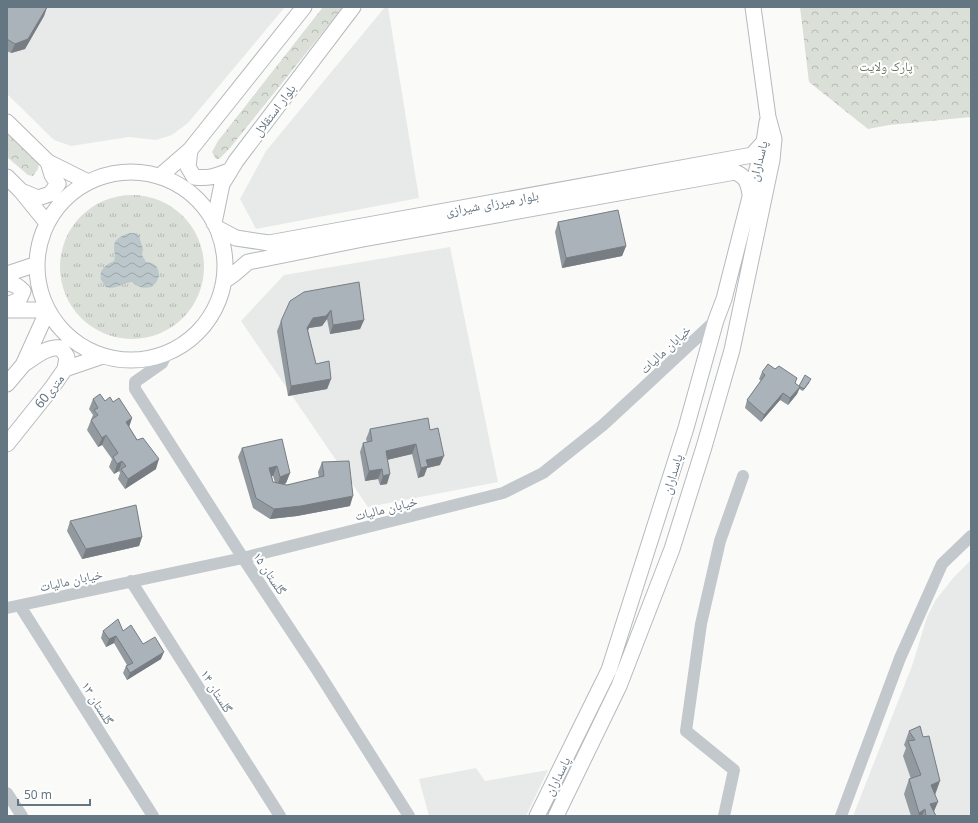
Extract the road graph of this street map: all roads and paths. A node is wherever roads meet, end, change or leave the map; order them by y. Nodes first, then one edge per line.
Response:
1 (304, 7) edge
2 (353, 7) edge
3 (753, 7) edge
4 (768, 117) junction
5 (7, 122) edge
6 (764, 142) junction
7 (190, 150) junction
8 (48, 162) junction
9 (230, 171) junction
10 (160, 176) junction
11 (7, 177) edge
12 (88, 182) junction
13 (21, 190) junction
14 (750, 195) junction
15 (47, 223) junction
16 (216, 225) junction
17 (236, 238) junction
18 (248, 262) junction
19 (732, 263) junction
20 (37, 264) junction
21 (750, 267) junction
22 (7, 274) edge
23 (224, 281) junction
24 (7, 283) edge
25 (724, 299) junction
26 (7, 305) edge
27 (740, 308) junction
28 (7, 310) edge
29 (48, 310) junction
30 (716, 320) junction
31 (167, 353) junction
32 (103, 356) junction
33 (23, 365) junction
34 (65, 369) junction
35 (7, 384) edge
36 (7, 444) edge
37 (743, 476) dead end
38 (971, 536) edge
39 (243, 558) junction
40 (131, 582) junction
41 (20, 606) junction
42 (7, 608) edge
43 (7, 793) edge
44 (22, 816) edge
45 (153, 816) edge
46 (280, 816) edge
47 (409, 816) edge
48 (537, 816) edge
49 (556, 816) edge
50 (724, 816) edge
51 (841, 816) edge

1 - 7 main road
2 - 9 main road, بلوار استقلال
3 - 4 main road, پاسداران
4 - 6 main road, پاسداران
4 - 21 main road, پاسداران
5 - 8 main road
6 - 14 main road, پاسداران
6 - 17 main road, بلوار میرزای شیرازی
7 - 9 main road
7 - 10 main road
8 - 12 main road
8 - 13 main road
9 - 16 main road, بلوار استقلال
10 - 12 main road
10 - 16 main road
11 - 13 main road
12 - 15 main road
13 - 15 main road
14 - 18 main road, بلوار میرزای شیرازی
14 - 19 main road, پاسداران
15 - 20 main road
16 - 17 main road, بلوار میرزای شیرازی
16 - 23 main road
17 - 18 main road
18 - 23 main road, بلوار میرزای شیرازی
19 - 21 main road
19 - 25 main road, پاسداران
20 - 22 main road
20 - 29 main road
21 - 27 main road, پاسداران
23 - 31 main road
24 - 26 main road
25 - 27 main road
25 - 30 main road, پاسداران
27 - 49 main road, پاسداران
28 - 29 main road
29 - 32 main road
29 - 33 main road
30 - 39 street, خیابان مالیات
30 - 48 main road, پاسداران
31 - 32 main road
31 - 39 street, گلستان ۱۵
32 - 34 main road, 60متری
33 - 34 main road
33 - 35 main road
34 - 36 main road, 60متری
37 - 50 street
38 - 51 street
39 - 40 street, خیابان مالیات
39 - 47 street, گلستان ۱۵
40 - 41 street, خیابان مالیات
40 - 46 street, گلستان ۱۴
41 - 42 street, خیابان مالیات
41 - 45 street, گلستان ۱۳
43 - 44 street

